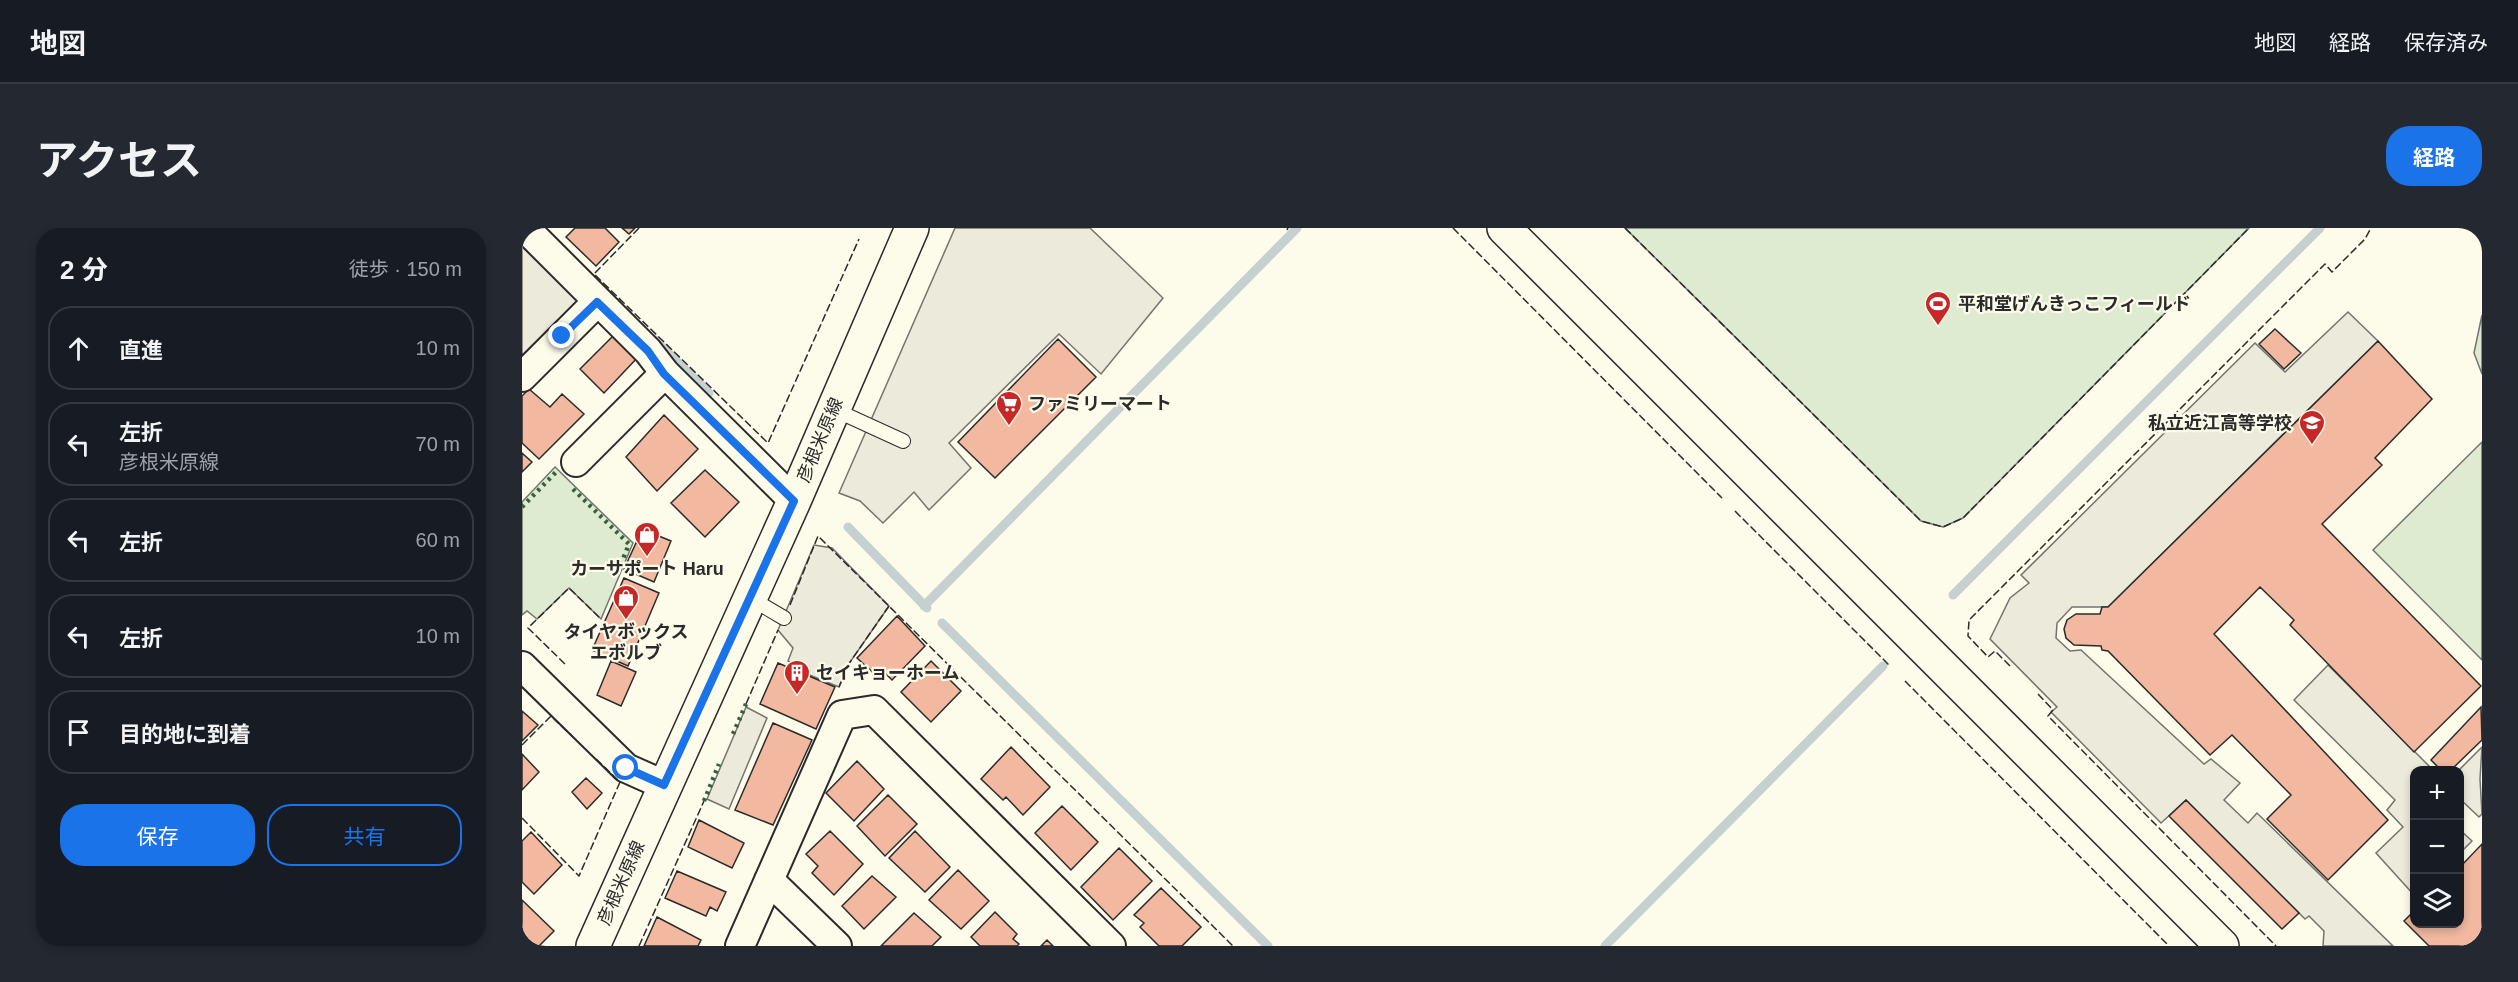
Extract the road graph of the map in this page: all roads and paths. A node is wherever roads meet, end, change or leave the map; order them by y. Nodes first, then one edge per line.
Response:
1 (525, 228) edge
2 (912, 228) edge
3 (1504, 228) edge
4 (597, 302) junction
5 (664, 374) junction
6 (522, 377) edge
7 (834, 410) junction
8 (903, 441) dead end
9 (576, 462) dead end
10 (794, 501) junction
11 (750, 598) junction
12 (784, 618) dead end
13 (522, 666) edge
14 (664, 785) junction
15 (769, 880) junction
16 (593, 946) edge
17 (740, 946) edge
18 (837, 946) edge
19 (1111, 946) edge
20 (2222, 946) edge

1 - 4 street
2 - 7 street, 彦根米原線
3 - 20 street
4 - 5 street
4 - 6 street
5 - 9 street
5 - 10 street
7 - 8 lane
7 - 10 street, 彦根米原線
10 - 11 street, 彦根米原線
11 - 12 lane
11 - 14 street, 彦根米原線
13 - 14 street
14 - 16 street, 彦根米原線
15 - 17 street
15 - 18 street
15 - 19 street

